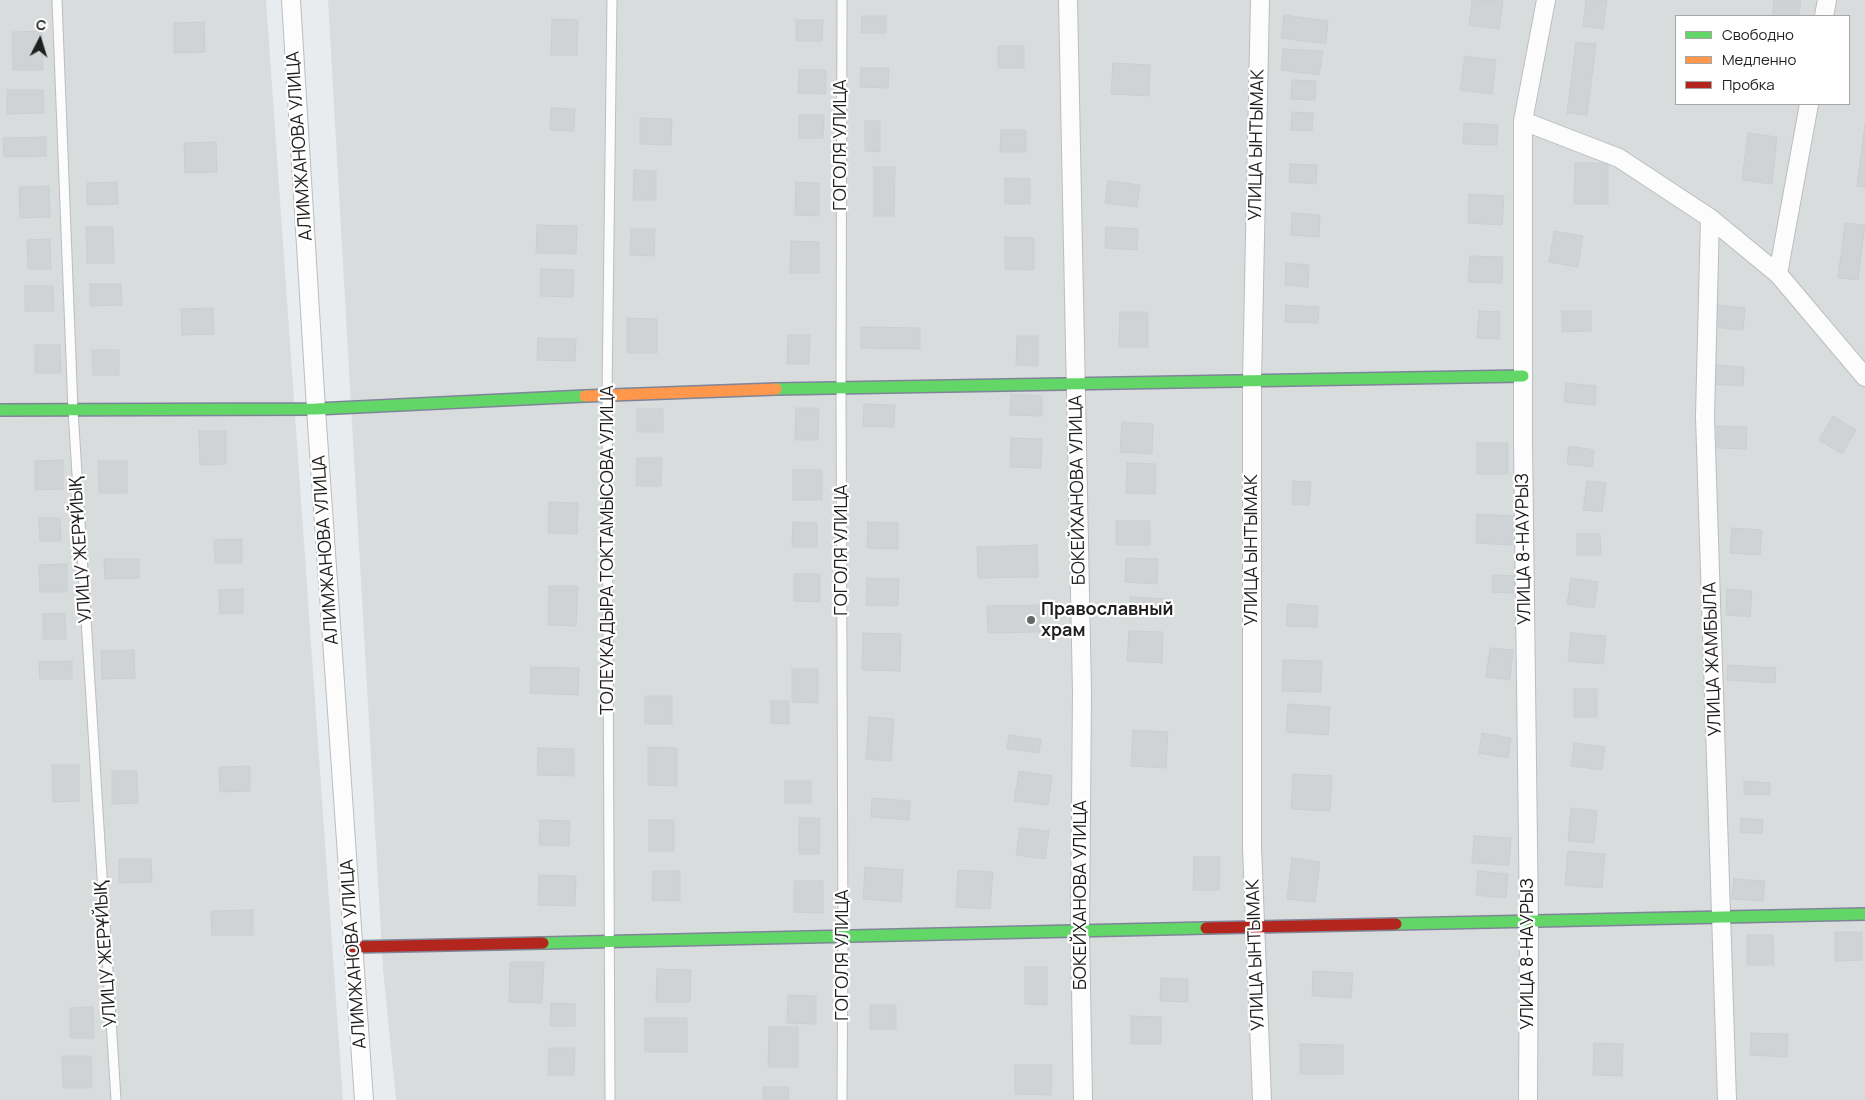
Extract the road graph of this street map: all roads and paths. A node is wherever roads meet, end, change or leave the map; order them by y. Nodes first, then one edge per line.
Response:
1 (57, 0) edge
2 (291, 0) edge
3 (612, 0) edge
4 (842, 0) edge
5 (1068, 0) edge
6 (1260, 0) edge
7 (1546, 0) edge
8 (1827, 0) edge
9 (1824, 15) edge
10 (1809, 105) edge
11 (1523, 120) junction
12 (1710, 218) junction
13 (1778, 274) junction
14 (1523, 376) junction
15 (1865, 377) edge
16 (1252, 380) junction
17 (1076, 383) junction
18 (841, 387) junction
19 (607, 395) junction
20 (316, 409) junction
21 (0, 410) edge
22 (73, 410) junction
23 (1865, 914) edge
24 (1722, 918) junction
25 (1529, 922) junction
26 (1255, 928) junction
27 (1080, 932) junction
28 (844, 937) junction
29 (610, 942) junction
30 (353, 947) junction
31 (116, 1100) edge
32 (364, 1100) edge
33 (610, 1100) edge
34 (842, 1100) edge
35 (1083, 1100) edge
36 (1262, 1100) edge
37 (1528, 1100) edge
38 (1728, 1100) edge

1 - 22 lane, УЛИЦУ ЖЕРҰЙЫҚ
2 - 20 street, АЛИМЖАНОВА УЛИЦА
3 - 19 lane, ТОЛЕУКАДЫРА ТОКТАМЫСОВА УЛИЦА
4 - 18 lane, ГОГОЛЯ УЛИЦА
5 - 17 street, БОКЕЙХАНОВА УЛИЦА
6 - 16 street, УЛИЦА ЫНТЫМАК
7 - 11 street, УЛИЦА 8-НАУРЫЗ
8 - 9 street
10 - 13 street
11 - 12 street
11 - 14 street, УЛИЦА 8-НАУРЫЗ
12 - 13 street
12 - 24 street, УЛИЦА ЖАМБЫЛА
13 - 15 street
14 - 16 street
14 - 25 street, УЛИЦА 8-НАУРЫЗ
16 - 17 street
16 - 26 street, УЛИЦА ЫНТЫМАК
17 - 18 street
17 - 27 street, БОКЕЙХАНОВА УЛИЦА
18 - 19 street
18 - 28 lane, ГОГОЛЯ УЛИЦА
19 - 20 street
19 - 29 lane, ТОЛЕУКАДЫРА ТОКТАМЫСОВА УЛИЦА
20 - 22 street
20 - 30 street, АЛИМЖАНОВА УЛИЦА
21 - 22 street
22 - 31 lane, УЛИЦУ ЖЕРҰЙЫҚ
23 - 24 street
24 - 25 street
24 - 38 street, УЛИЦА ЖАМБЫЛА
25 - 26 street
25 - 37 street, УЛИЦА 8-НАУРЫЗ
26 - 27 street
26 - 36 street, УЛИЦА ЫНТЫМАК
27 - 28 street
27 - 35 street, БОКЕЙХАНОВА УЛИЦА
28 - 29 street
28 - 34 lane, ГОГОЛЯ УЛИЦА
29 - 30 street
29 - 33 lane, ТОЛЕУКАДЫРА ТОКТАМЫСОВА УЛИЦА
30 - 32 street, АЛИМЖАНОВА УЛИЦА

